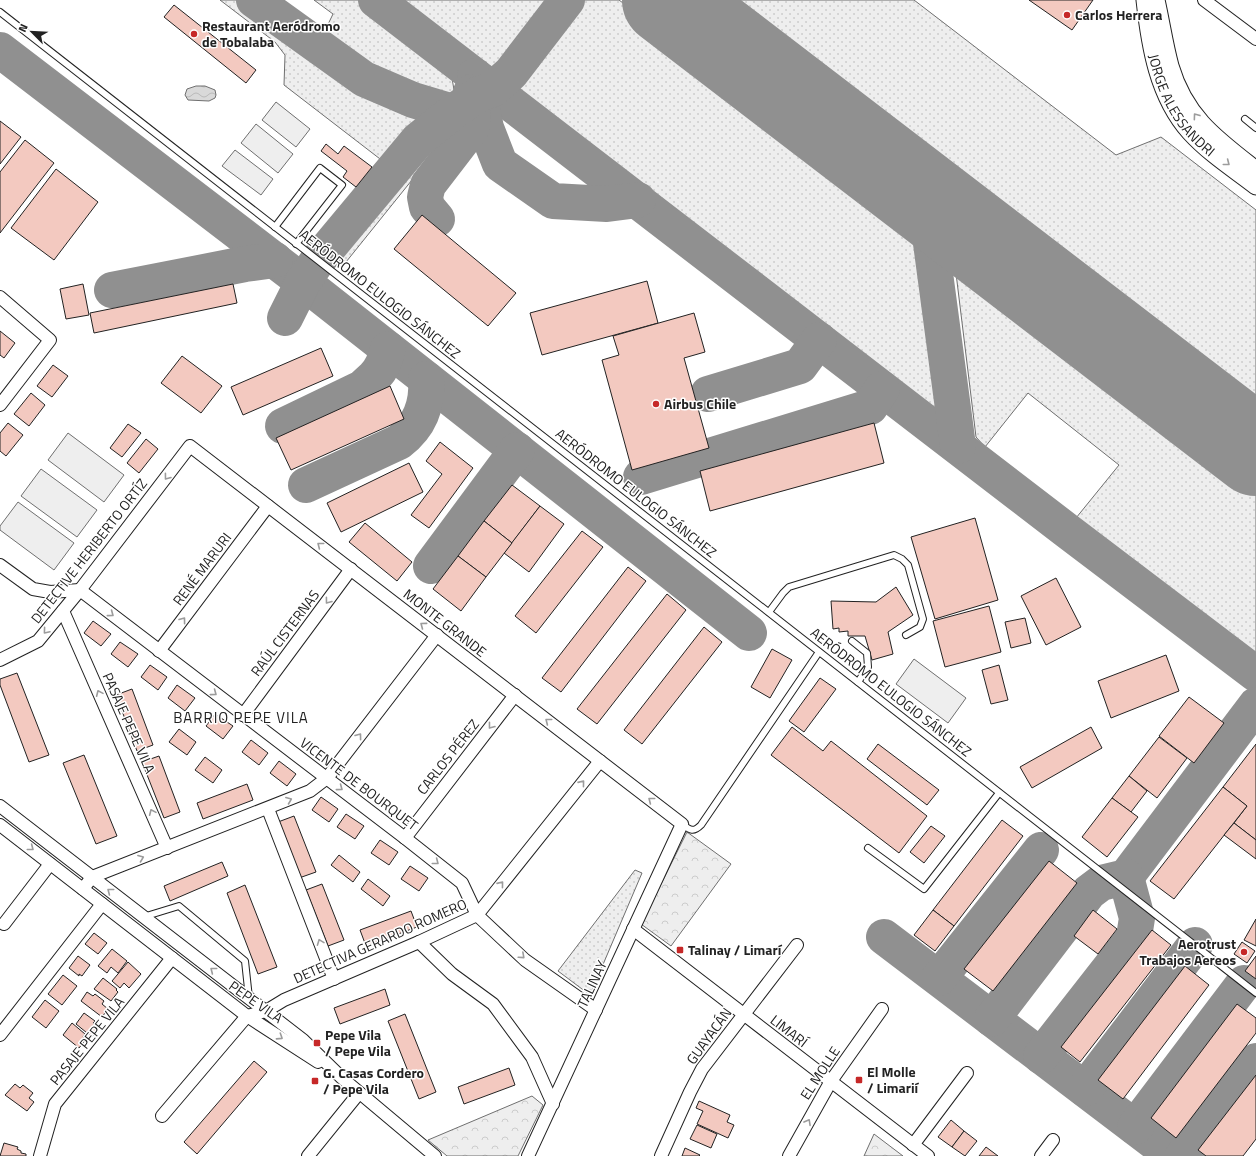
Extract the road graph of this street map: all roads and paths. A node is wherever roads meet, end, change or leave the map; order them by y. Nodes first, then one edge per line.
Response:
1 (1145, 0) edge
2 (1156, 0) edge
3 (1204, 0) edge
4 (0, 12) edge
5 (1256, 39) edge
6 (1245, 118) dead end
7 (1256, 128) edge
8 (1256, 170) edge
9 (1256, 186) edge
10 (275, 227) junction
11 (296, 244) junction
12 (0, 297) edge
13 (0, 405) edge
14 (190, 446) joint
15 (268, 506) junction
16 (0, 565) edge
17 (351, 569) junction
18 (80, 590) junction
19 (63, 611) junction
20 (769, 612) junction
21 (437, 635) junction
22 (906, 635) dead end
23 (852, 641) dead end
24 (159, 651) junction
25 (819, 652) junction
26 (0, 660) edge
27 (858, 682) junction
28 (515, 695) junction
29 (243, 714) junction
30 (600, 761) junction
31 (327, 778) junction
32 (999, 793) junction
33 (0, 806) edge
34 (268, 809) junction
35 (682, 824) junction
36 (0, 825) edge
37 (405, 838) junction
38 (167, 848) junction
39 (868, 848) dead end
40 (50, 864) junction
41 (92, 877) junction
42 (83, 889) junction
43 (102, 904) junction
44 (477, 915) junction
45 (143, 917) junction
46 (4, 924) dead end
47 (633, 929) junction
48 (167, 935) junction
49 (419, 942) junction
50 (797, 945) dead end
51 (157, 946) junction
52 (172, 958) junction
53 (334, 979) junction
54 (1256, 993) edge
55 (250, 999) junction
56 (596, 1010) junction
57 (882, 1010) dead end
58 (266, 1011) junction
59 (743, 1014) junction
60 (247, 1016) junction
61 (0, 1035) edge
62 (967, 1073) dead end
63 (342, 1078) junction
64 (830, 1081) junction
65 (359, 1093) junction
66 (553, 1104) junction
67 (162, 1116) dead end
68 (1053, 1140) dead end
69 (913, 1145) junction
70 (40, 1156) edge
71 (308, 1156) edge
72 (435, 1156) edge
73 (528, 1156) edge
74 (662, 1156) edge
75 (789, 1156) edge
76 (928, 1156) edge
77 (1041, 1156) edge

1 -> 9 main road, JORGE ALESSANDRI
8 -> 2 main road, JORGE ALESSANDRI
3 - 5 street
4 - 10 lane, AERÓDROMO EULOGIO SÁNCHEZ
6 - 7 lane
10 - 11 lane, AERÓDROMO EULOGIO SÁNCHEZ
10 - 11 lane
11 - 20 lane, AERÓDROMO EULOGIO SÁNCHEZ
12 - 13 street
14 - 15 street, MONTE GRANDE
14 -> 18 street, DETECTIVE HERIBERTO ORTÍZ
17 -> 15 street, MONTE GRANDE
24 -> 15 street, RENÉ MARURI
16 - 18 street
21 -> 17 street, MONTE GRANDE
17 -> 29 street, RAÚL CISTERNAS
18 - 19 street, DETECTIVE HERIBERTO ORTÍZ
18 -> 24 street, VICENTE DE BOURQUET
19 -> 26 street, DETECTIVE HERIBERTO ORTÍZ
38 -> 19 street, PASAJE PEPE VILA
20 - 22 lane
20 - 25 lane, AERÓDROMO EULOGIO SÁNCHEZ
21 - 28 street, MONTE GRANDE
31 -> 21 street
23 - 27 lane
24 -> 29 street, VICENTE DE BOURQUET
25 - 27 lane, AERÓDROMO EULOGIO SÁNCHEZ
25 - 35 lane
27 - 32 lane, AERÓDROMO EULOGIO SÁNCHEZ
30 -> 28 street, MONTE GRANDE
28 -> 37 street, CARLOS PÉREZ
29 - 31 street, VICENTE DE BOURQUET
35 -> 30 street, MONTE GRANDE
44 -> 30 street, DETECTIVA GERARDO ROMERO
34 -> 31 street
31 -> 37 street, VICENTE DE BOURQUET
32 - 39 lane
32 - 54 lane, AERÓDROMO EULOGIO SÁNCHEZ
33 - 41 street, PEPE VILA
34 - 38 street
53 -> 34 street
35 - 47 street, TALINAY
36 -> 40 street, PEPE VILA
37 -> 44 street, VICENTE DE BOURQUET
41 -> 38 street
40 - 42 street, PEPE VILA
40 - 46 street
41 - 42 street
45 -> 41 street, PEPE VILA
42 - 43 street, PEPE VILA
43 - 51 street, PEPE VILA
43 - 61 street
44 - 49 street, DETECTIVA GERARDO ROMERO
44 -> 56 street, VICENTE DE BOURQUET
45 - 48 street, PEPE VILA
45 - 55 lane
47 - 56 street, TALINAY
47 - 59 street, LIMARÍ
48 - 51 street
55 -> 48 street, PEPE VILA
49 - 53 street, DETECTIVA GERARDO ROMERO
49 - 66 street
50 - 59 street, GUAYACÁN
51 - 52 street, PEPE VILA
52 - 60 street, PEPE VILA
52 - 70 street, PASAJE PEPE VILA
53 - 58 street, DETECTIVA GERARDO ROMERO
55 - 58 street, PEPE VILA
56 - 66 street, TALINAY
57 - 64 street, EL MOLLE
58 - 60 street, DETECTIVA GERARDO ROMERO
58 - 63 street, PEPE VILA
59 - 64 street, LIMARÍ
59 - 74 street, GUAYACÁN
60 -> 63 street, PEPE VILA
60 - 67 street
62 - 69 street
63 - 65 street, PEPE VILA
64 - 69 street, LIMARÍ
75 -> 64 street, EL MOLLE
65 - 71 street
65 - 72 street, PEPE VILA
66 - 73 street, TALINAY
68 - 77 street
69 - 76 street, LIMARÍ

